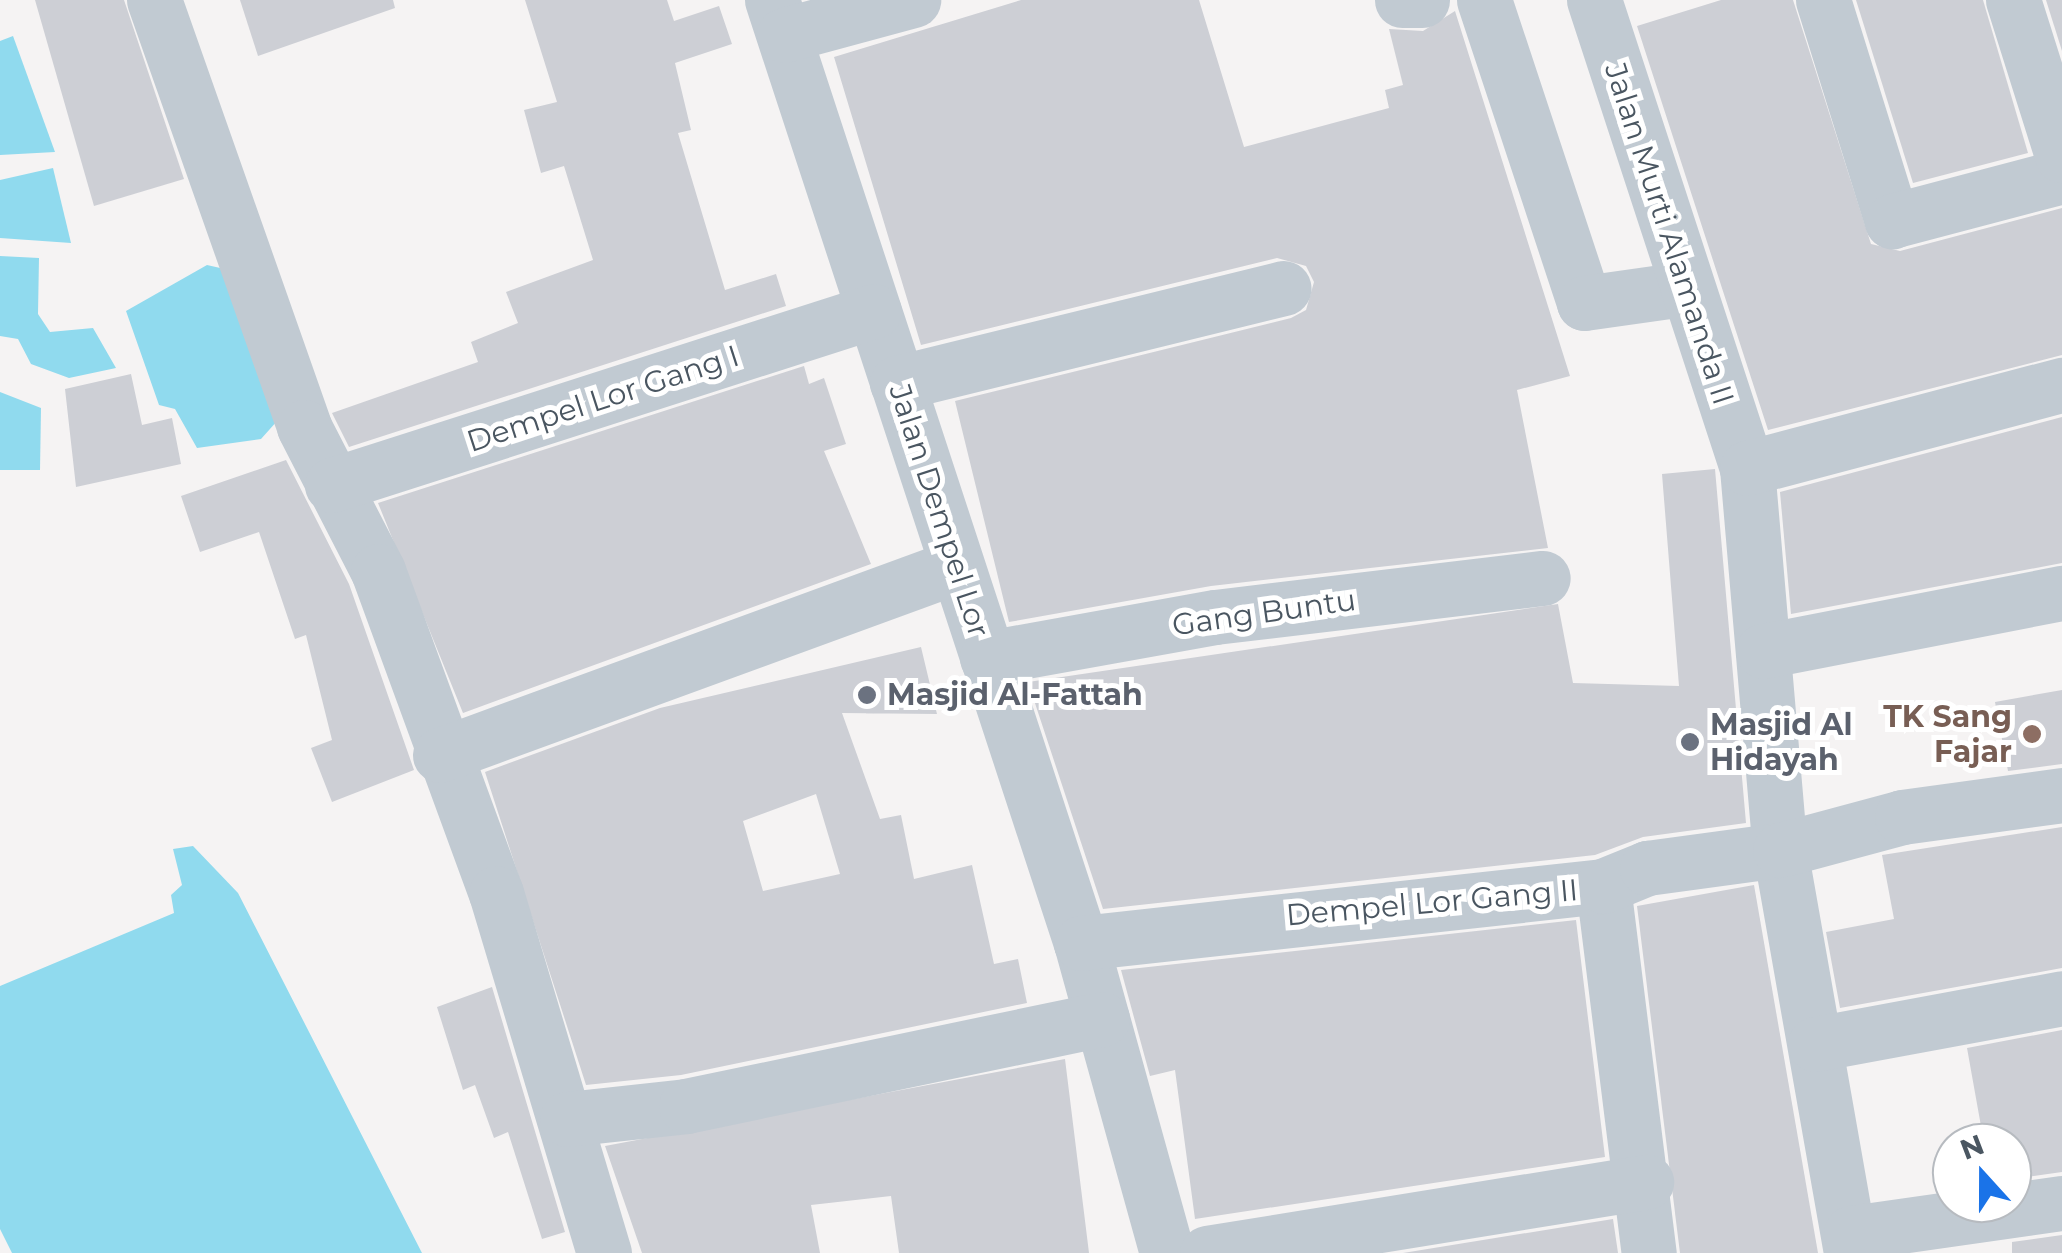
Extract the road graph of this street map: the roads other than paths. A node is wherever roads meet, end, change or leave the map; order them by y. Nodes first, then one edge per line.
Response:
1 (913, 0) edge
2 (1484, 0) edge
3 (1594, 0) edge
4 (1823, 0) edge
5 (2013, 0) edge
6 (158, 1) edge
7 (778, 18) edge
8 (2062, 155) edge
9 (2062, 176) edge
10 (1284, 288) dead end
11 (1683, 289) junction
12 (874, 310) junction
13 (897, 383) junction
14 (2062, 385) edge
15 (1746, 468) junction
16 (332, 485) junction
17 (956, 566) junction
18 (1544, 578) dead end
19 (2062, 593) edge
20 (1763, 651) junction
21 (987, 658) junction
22 (440, 754) junction
23 (2062, 795) edge
24 (1780, 850) junction
25 (1603, 886) junction
26 (1081, 943) junction
27 (2062, 998) edge
28 (1102, 1019) junction
29 (1815, 1044) junction
30 (567, 1120) junction
31 (1646, 1182) junction
32 (2062, 1203) edge
33 (1851, 1243) edge
34 (604, 1253) edge
35 (1167, 1253) edge
36 (1207, 1253) edge
37 (1649, 1253) edge

1 - 7 street
2 - 11 street
3 - 11 street, Jalan Murti Alamanda II
4 - 9 street
5 - 8 street
6 - 16 street
7 - 12 street, Jalan Dempel Lor
10 - 13 street
11 - 15 street, Jalan Murti Alamanda II
12 - 13 street, Jalan Dempel Lor
12 - 16 street, Dempel Lor Gang I
13 - 17 street, Jalan Dempel Lor
14 - 15 street
15 - 20 street, Jalan Murti Alamanda II
16 - 22 street
17 - 21 street, Jalan Dempel Lor
17 - 22 street
18 - 21 street, Gang Buntu
19 - 20 street
20 - 24 street, Jalan Murti Alamanda II
21 - 26 street, Jalan Dempel Lor
22 - 30 street
23 - 24 street, Dempel Lor Gang II
24 - 25 street, Dempel Lor Gang II
24 - 29 street, Jalan Murti Alamanda II
25 - 26 street, Dempel Lor Gang II
25 - 31 street
26 - 28 street, Jalan Dempel Lor
27 - 29 street
28 - 30 street
28 - 35 street, Jalan Dempel Lor
29 - 33 street, Jalan Murti Alamanda II
30 - 34 street
31 - 36 street
31 - 37 street
32 - 33 street

